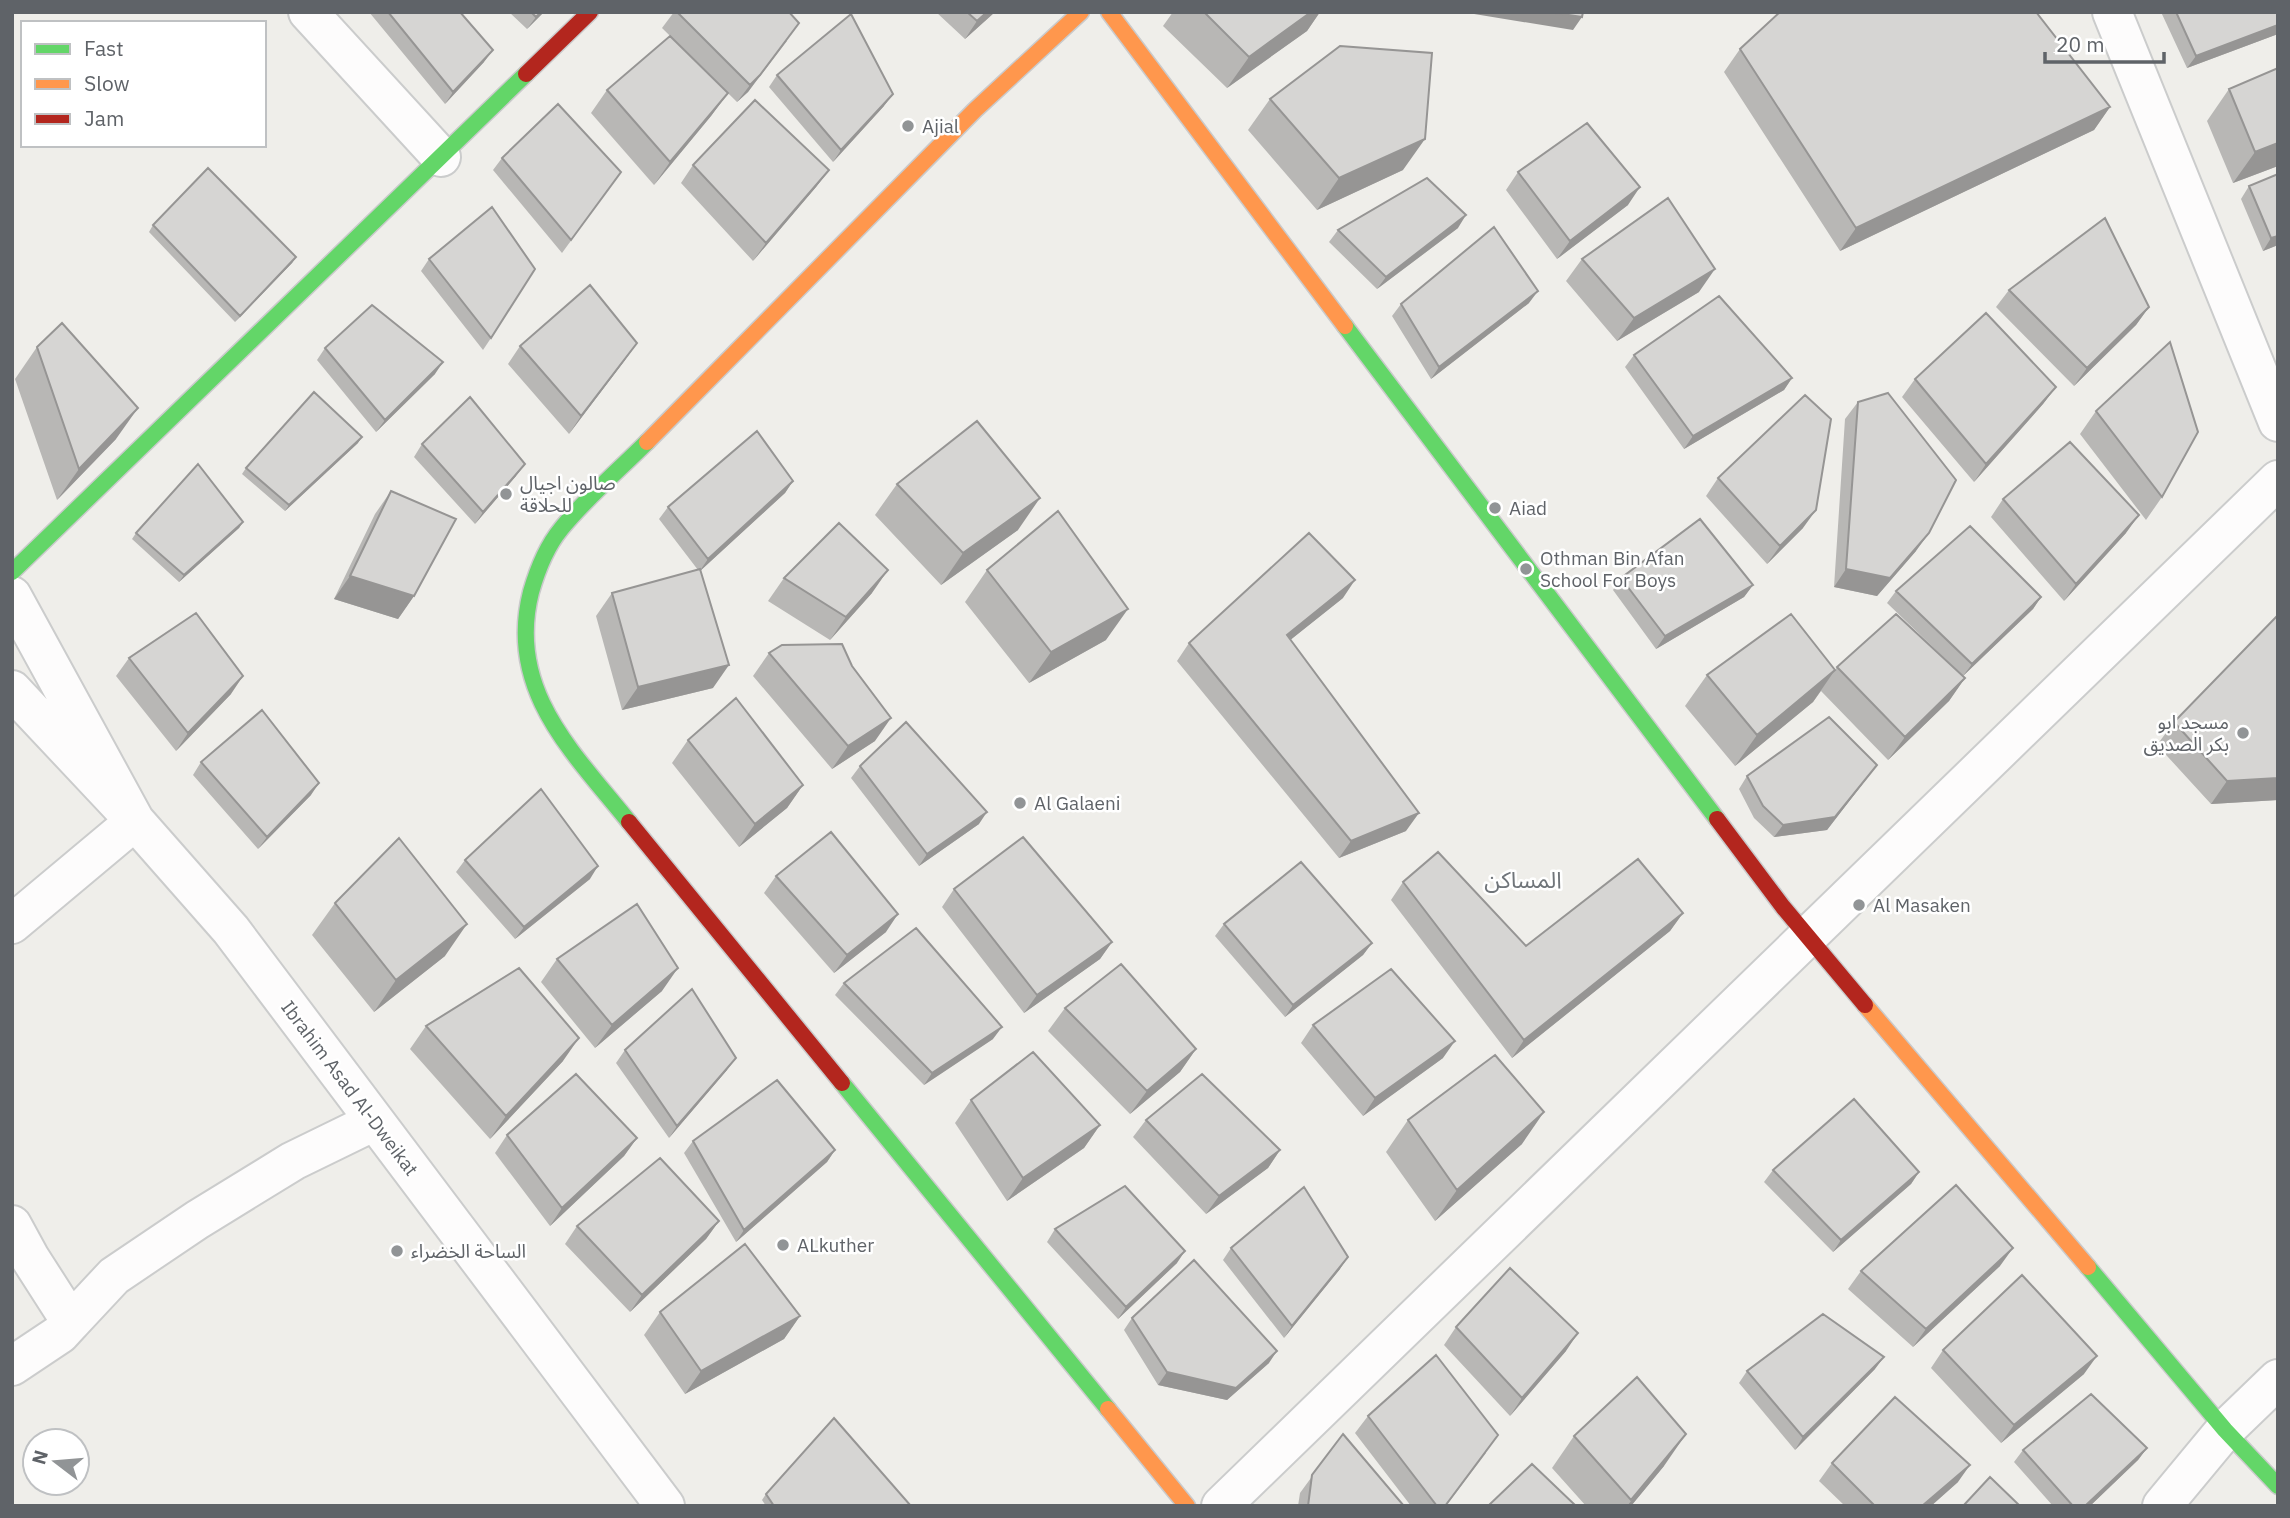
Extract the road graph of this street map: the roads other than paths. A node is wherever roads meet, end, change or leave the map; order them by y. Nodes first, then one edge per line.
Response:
1 (308, 12) edge
2 (590, 12) edge
3 (1080, 12) edge
4 (1109, 12) edge
5 (2112, 12) edge
6 (441, 157) junction
7 (2278, 422) edge
8 (2278, 480) edge
9 (12, 572) edge
10 (12, 596) edge
11 (12, 690) edge
12 (135, 821) junction
13 (12, 924) edge
14 (1809, 935) junction
15 (375, 1121) junction
16 (12, 1225) edge
17 (71, 1322) junction
18 (12, 1366) edge
19 (2278, 1379) edge
20 (2225, 1430) junction
21 (2278, 1486) edge
22 (665, 1506) edge
23 (1187, 1506) edge
24 (1221, 1506) edge
25 (2162, 1506) edge

1 - 6 street
2 - 6 street
3 - 23 street
4 - 14 street
5 - 7 street
6 - 9 street
8 - 14 street
10 - 12 street
11 - 12 street, Ibrahim Asad Al-Dweikat
12 - 13 street
12 - 15 street, Ibrahim Asad Al-Dweikat
14 - 20 street
14 - 24 street
15 - 17 street
15 - 22 street, Ibrahim Asad Al-Dweikat
16 - 17 street
17 - 18 street
19 - 20 street
20 - 21 street
20 - 25 street

